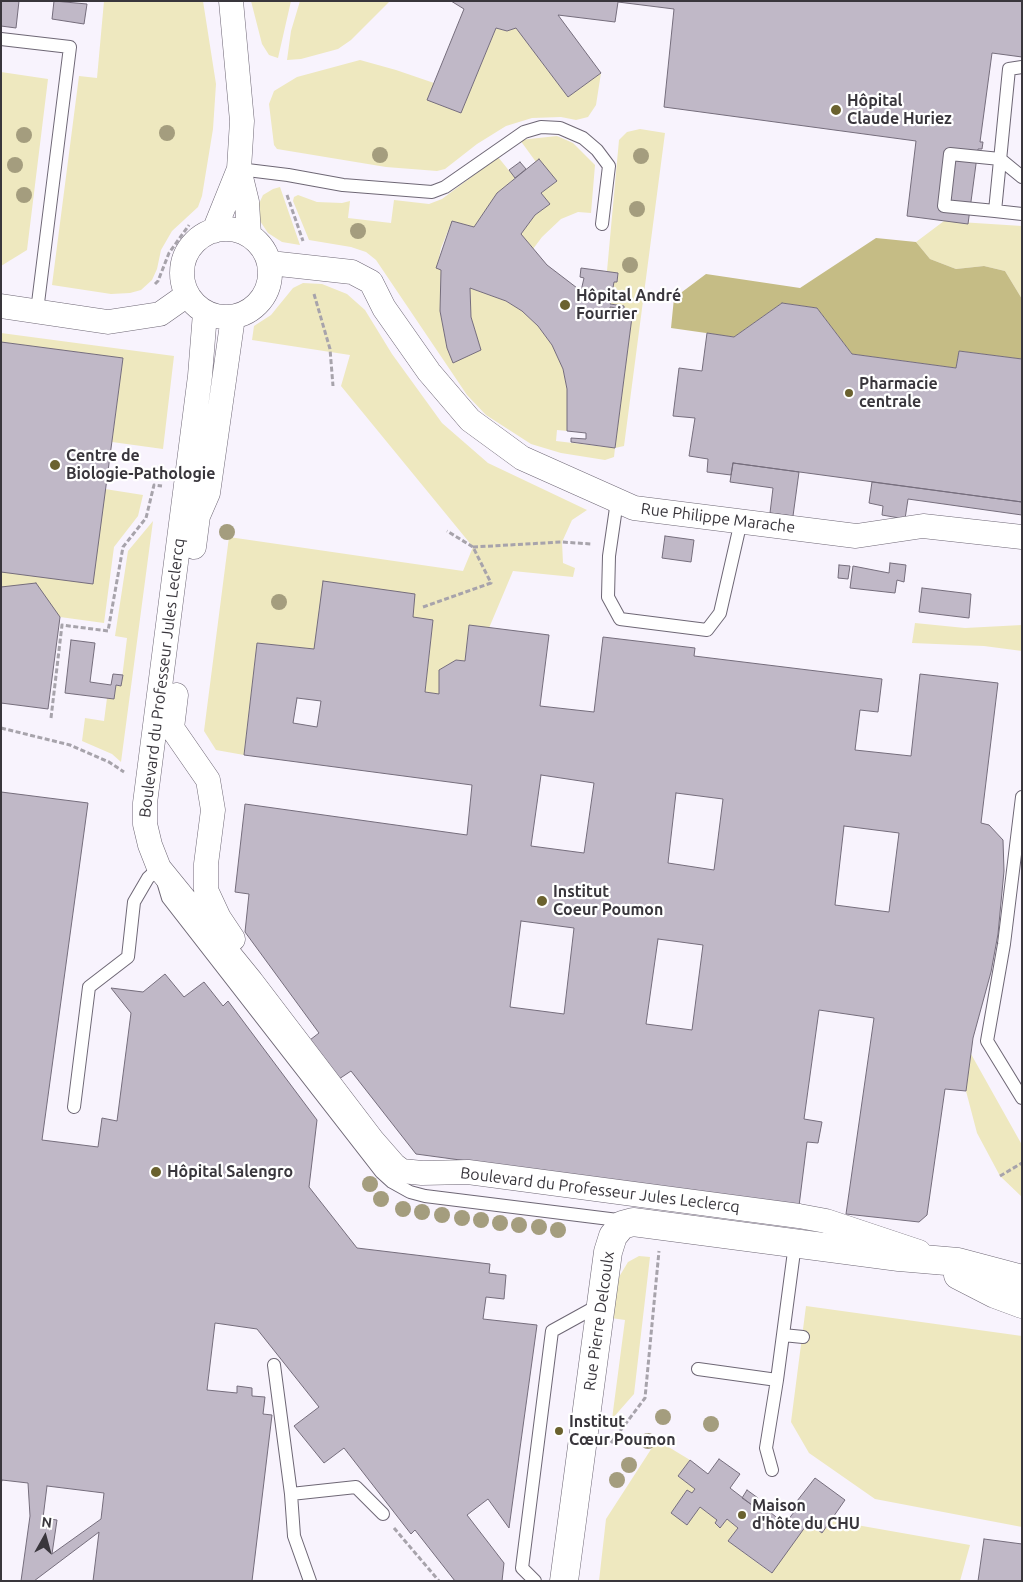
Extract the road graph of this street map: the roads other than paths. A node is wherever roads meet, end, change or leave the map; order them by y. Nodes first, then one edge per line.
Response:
1 (231, 1) edge
2 (1, 39) edge
3 (1022, 67) edge
4 (1000, 159) junction
5 (238, 169) junction
6 (1022, 178) edge
7 (995, 211) junction
8 (1022, 214) edge
9 (602, 224) dead end
10 (204, 226) junction
11 (249, 235) junction
12 (270, 262) junction
13 (187, 295) junction
14 (1, 306) edge
15 (37, 311) junction
16 (205, 313) junction
17 (233, 318) junction
18 (617, 501) junction
19 (741, 521) junction
20 (1022, 537) edge
21 (1022, 797) edge
22 (159, 868) junction
23 (268, 1004) junction
24 (1022, 1098) edge
25 (74, 1107) dead end
26 (633, 1222) junction
27 (795, 1244) junction
28 (899, 1257) junction
29 (945, 1260) junction
30 (1022, 1279) edge
31 (601, 1304) junction
32 (1022, 1304) edge
33 (783, 1335) junction
34 (803, 1337) dead end
35 (274, 1365) dead end
36 (698, 1369) dead end
37 (777, 1380) junction
38 (772, 1470) dead end
39 (291, 1494) junction
40 (383, 1514) road end
41 (310, 1581) edge
42 (535, 1581) edge
43 (564, 1581) edge

1 - 5 street
2 - 15 lane
3 - 4 lane
4 - 6 lane
4 - 7 lane
4 - 7 lane
5 - 9 lane
5 - 10 street
5 - 11 street
7 - 8 lane
10 - 11 street
10 - 13 street
11 - 12 street
12 - 17 street
12 - 18 street, Rue Philippe Marache
13 - 15 street
13 - 16 street
14 - 15 street
16 - 17 street
16 - 22 street, Boulevard du Professeur Jules Leclercq
17 - 23 street, Boulevard du Professeur Jules Leclercq
18 - 19 street, Rue Philippe Marache
18 - 19 lane
19 - 20 street, Rue Philippe Marache
21 - 24 lane
22 - 23 street, Boulevard du Professeur Jules Leclercq
22 - 25 lane
22 - 26 lane
23 - 29 street, Boulevard du Professeur Jules Leclercq
26 - 27 street, Boulevard du Professeur Jules Leclercq
26 - 31 street, Rue Pierre Delcoulx
27 - 28 street, Boulevard du Professeur Jules Leclercq
27 - 33 lane
28 - 29 street, Boulevard du Professeur Jules Leclercq
28 - 32 street, Boulevard du Professeur Jules Leclercq
29 - 30 street, Boulevard du Professeur Jules Leclercq
31 - 42 lane
31 - 43 street, Rue Pierre Delcoulx
33 - 34 lane
33 - 37 lane
35 - 39 lane
36 - 37 lane
37 - 38 lane
39 - 40 lane
39 - 41 lane

